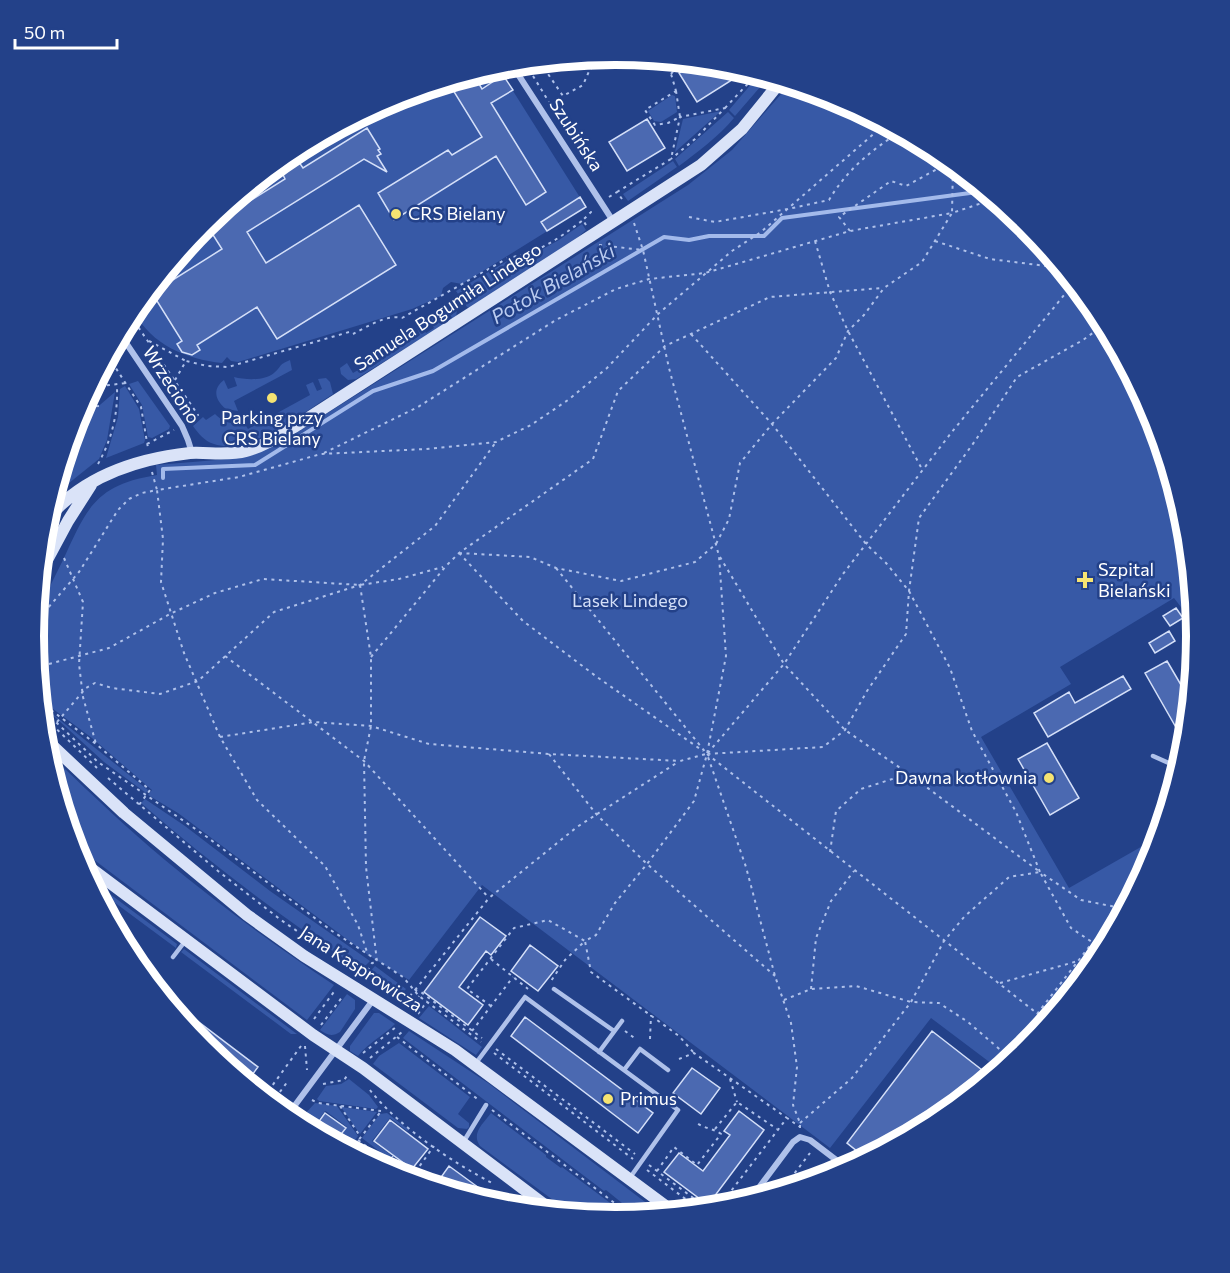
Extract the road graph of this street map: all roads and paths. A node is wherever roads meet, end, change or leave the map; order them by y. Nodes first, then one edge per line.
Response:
1 (596, 66) edge
2 (669, 68) edge
3 (676, 68) edge
4 (545, 69) edge
5 (522, 73) edge
6 (671, 74) junction
7 (519, 75) joint
8 (746, 80) edge
9 (751, 81) edge
10 (748, 85) junction
11 (776, 88) edge
12 (676, 91) junction
13 (725, 108) junction
14 (680, 117) junction
15 (878, 130) edge
16 (892, 137) edge
17 (671, 159) junction
18 (943, 168) edge
19 (952, 175) edge
20 (617, 192) dead end
21 (986, 202) edge
22 (788, 209) junction
23 (630, 212) junction
24 (952, 213) junction
25 (689, 217) dead end
26 (582, 220) dead end
27 (614, 222) junction
28 (850, 231) junction
29 (815, 241) junction
30 (934, 241) junction
31 (1050, 267) edge
32 (705, 273) junction
33 (649, 279) junction
34 (884, 288) junction
35 (1069, 290) edge
36 (830, 292) junction
37 (658, 314) junction
38 (1097, 330) edge
39 (848, 331) junction
40 (691, 334) junction
41 (147, 340) dead end
42 (126, 342) edge
43 (665, 346) junction
44 (186, 361) junction
45 (113, 363) edge
46 (175, 380) dead end
47 (127, 383) junction
48 (101, 386) edge
49 (117, 388) dead end
50 (92, 406) edge
51 (99, 406) dead end
52 (772, 424) junction
53 (496, 442) junction
54 (192, 453) junction
55 (321, 454) junction
56 (150, 459) junction
57 (98, 464) dead end
58 (923, 471) junction
59 (94, 481) junction
60 (157, 490) junction
61 (58, 510) edge
62 (716, 544) junction
63 (866, 544) junction
64 (459, 553) junction
65 (719, 556) junction
66 (60, 561) dead end
67 (446, 566) junction
68 (556, 568) junction
69 (47, 570) edge
70 (73, 579) junction
71 (360, 585) junction
72 (909, 591) junction
73 (45, 612) edge
74 (170, 614) junction
75 (79, 656) junction
76 (225, 656) junction
77 (371, 657) junction
78 (49, 664) dead end
79 (784, 664) junction
80 (198, 681) junction
81 (82, 693) junction
82 (48, 708) edge
83 (49, 715) edge
84 (61, 718) junction
85 (57, 722) junction
86 (314, 722) junction
87 (50, 723) edge
88 (371, 726) junction
89 (845, 730) junction
90 (220, 737) junction
91 (96, 744) junction
92 (54, 747) edge
93 (549, 754) junction
94 (707, 754) junction
95 (1153, 756) dead end
96 (364, 761) junction
97 (680, 761) junction
98 (1172, 764) edge
99 (909, 774) junction
100 (146, 796) junction
101 (139, 805) junction
102 (597, 815) junction
103 (830, 852) junction
104 (647, 864) junction
105 (854, 870) junction
106 (94, 871) edge
107 (1040, 872) junction
108 (489, 898) junction
109 (1118, 907) edge
110 (186, 940) junction
111 (585, 941) junction
112 (944, 941) junction
113 (1092, 943) junction
114 (1096, 945) edge
115 (368, 955) junction
116 (173, 957) dead end
117 (490, 958) junction
118 (1079, 961) junction
119 (377, 962) junction
120 (350, 968) junction
121 (360, 973) junction
122 (775, 976) junction
123 (513, 977) junction
124 (368, 980) dead end
125 (346, 983) junction
126 (1000, 983) junction
127 (545, 988) dead end
128 (554, 989) dead end
129 (811, 989) junction
130 (415, 990) junction
131 (530, 990) dead end
132 (419, 996) junction
133 (373, 1000) junction
134 (783, 1000) junction
135 (911, 1002) junction
136 (403, 1005) dead end
137 (491, 1006) junction
138 (1037, 1014) junction
139 (651, 1015) junction
140 (1041, 1017) edge
141 (404, 1018) junction
142 (620, 1024) joint
143 (472, 1030) junction
144 (614, 1031) junction
145 (309, 1033) junction
146 (397, 1037) dead end
147 (650, 1039) dead end
148 (642, 1044) dead end
149 (488, 1046) junction
150 (302, 1047) junction
151 (336, 1050) junction
152 (599, 1052) junction
153 (694, 1053) junction
154 (1005, 1054) edge
155 (679, 1059) dead end
156 (356, 1063) junction
157 (474, 1065) junction
158 (624, 1070) junction
159 (668, 1070) dead end
160 (730, 1078) junction
161 (288, 1082) dead end
162 (307, 1089) junction
163 (369, 1089) dead end
164 (268, 1091) edge
165 (276, 1097) edge
166 (312, 1100) dead end
167 (737, 1102) junction
168 (340, 1106) junction
169 (486, 1106) junction
170 (292, 1108) edge
171 (383, 1109) junction
172 (787, 1118) junction
173 (697, 1123) dead end
174 (800, 1125) junction
175 (715, 1130) junction
176 (778, 1130) junction
177 (800, 1137) junction
178 (359, 1138) junction
179 (462, 1143) junction
180 (354, 1145) edge
181 (434, 1146) junction
182 (393, 1156) dead end
183 (818, 1156) dead end
184 (389, 1161) joint
185 (641, 1162) junction
186 (839, 1162) edge
187 (657, 1171) junction
188 (416, 1172) edge
189 (629, 1179) junction
190 (788, 1181) edge
191 (497, 1185) dead end
192 (757, 1190) edge
193 (727, 1197) edge
194 (695, 1202) edge
195 (695, 1202) edge
196 (542, 1203) edge
197 (665, 1206) edge
198 (621, 1208) edge

1 - 4 path
2 - 6 path
3 - 6 path
5 - 7 lane
6 - 12 path
7 - 27 street, Szubińska
8 - 10 path
9 - 10 path
10 - 13 path
11 - 23 street, Samuela Bogumiła Lindego
12 - 14 path
12 - 14 path
13 - 14 path
13 - 17 path
14 - 17 path
15 - 22 path
16 - 22 path
17 - 20 path
18 - 28 path
19 - 24 path
21 - 24 path
22 - 25 path
22 - 32 path
23 - 27 street, Samuela Bogumiła Lindego
23 - 33 path
24 - 28 path
24 - 30 path
26 - 44 path
27 - 54 street, Samuela Bogumiła Lindego
28 - 29 path
29 - 32 path
29 - 36 path
30 - 31 path
30 - 34 path
32 - 33 path
32 - 37 path
33 - 37 path
33 - 55 path
34 - 36 path
34 - 39 path
35 - 58 path
36 - 39 path
36 - 40 path
37 - 43 path
37 - 53 path
38 - 72 path
39 - 52 path
39 - 58 path
40 - 43 path
40 - 52 path
41 - 44 path
42 - 54 street, Wrzeciono
43 - 62 path
43 - 64 path
44 - 46 path
45 - 47 path
47 - 48 path
47 - 56 path
49 - 57 path
50 - 51 path
52 - 62 path
52 - 63 path
53 - 55 path
53 - 71 path
54 - 56 street, Samuela Bogumiła Lindego
55 - 60 path
56 - 59 street, Samuela Bogumiła Lindego
56 - 60 path
58 - 63 path
59 - 61 street, Samuela Bogumiła Lindego
59 - 69 street, Samuela Bogumiła Lindego
60 - 70 path
60 - 74 path
62 - 65 path
62 - 68 path
63 - 72 path
63 - 79 path
64 - 67 path
64 - 68 path
64 - 94 path
65 - 79 path
65 - 94 path
66 - 70 path
67 - 71 path
67 - 77 path
68 - 94 path
70 - 73 path
70 - 75 path
71 - 74 path
71 - 76 path
71 - 77 path
72 - 89 path
72 - 107 path
74 - 75 path
74 - 80 path
75 - 78 path
75 - 81 path
76 - 80 path
76 - 86 path
77 - 88 path
79 - 89 path
79 - 94 path
80 - 81 path
80 - 90 path
81 - 84 path
81 - 91 path
82 - 84 path
83 - 85 path
84 - 85 path
84 - 91 path
85 - 100 path
86 - 88 path
86 - 90 path
86 - 96 path
87 - 101 path
88 - 93 path
88 - 96 path
89 - 94 path
89 - 99 path
90 - 115 path
91 - 100 path
92 - 125 street, Jana Kasprowicza
93 - 97 path
93 - 102 path
94 - 97 path
94 - 103 path
94 - 104 path
94 - 122 path
95 - 98 lane
96 - 108 path
96 - 119 path
97 - 102 path
99 - 103 path
99 - 107 path
100 - 101 path
100 - 115 path
101 - 120 path
102 - 104 path
102 - 108 path
103 - 105 path
104 - 111 path
104 - 122 path
105 - 112 path
105 - 129 path
106 - 110 street
107 - 109 path
107 - 112 path
107 - 113 path
108 - 130 path
110 - 116 lane
110 - 145 street
111 - 117 path
111 - 127 path
111 - 139 path
112 - 126 path
112 - 135 path
113 - 114 path
113 - 118 path
115 - 119 path
117 - 123 path
117 - 137 path
118 - 126 path
118 - 138 path
119 - 121 path
119 - 130 path
120 - 121 path
120 - 125 path
121 - 124 path
121 - 125 path
122 - 134 path
123 - 131 path
123 - 137 path
125 - 133 street, Jana Kasprowicza
125 - 145 path
125 - 145 path
126 - 138 path
128 - 144 lane
129 - 134 path
129 - 135 path
130 - 132 path
130 - 136 path
130 - 143 path
132 - 141 path
132 - 149 path
133 - 141 street, Jana Kasprowicza
133 - 151 street
134 - 174 path
135 - 154 path
135 - 174 path
137 - 143 path
138 - 140 path
139 - 147 path
139 - 153 path
141 - 156 path
141 - 157 street, Jana Kasprowicza
142 - 144 lane
142 - 148 path
143 - 149 path
144 - 152 lane
145 - 150 path
145 - 151 street
146 - 169 path
149 - 152 lane
149 - 157 lane
149 - 185 path
150 - 162 path
150 - 164 path
151 - 156 street
151 - 162 street
152 - 158 lane
153 - 155 path
153 - 160 path
156 - 162 path
156 - 179 street
157 - 189 street, Jana Kasprowicza
158 - 159 lane
158 - 185 lane
160 - 167 path
160 - 172 path
161 - 165 path
162 - 170 street
163 - 171 path
166 - 168 path
167 - 175 path
167 - 176 path
168 - 171 path
168 - 178 path
169 - 179 lane
169 - 198 path
171 - 178 path
171 - 181 path
172 - 174 path
172 - 176 path
173 - 175 path
174 - 177 path
175 - 187 path
176 - 193 path
177 - 186 street
177 - 192 street
178 - 180 path
178 - 184 path
179 - 196 street
181 - 188 path
181 - 191 path
182 - 184 path
183 - 190 path
185 - 187 path
185 - 189 lane
185 - 194 path
187 - 195 path
189 - 197 street, Jana Kasprowicza

